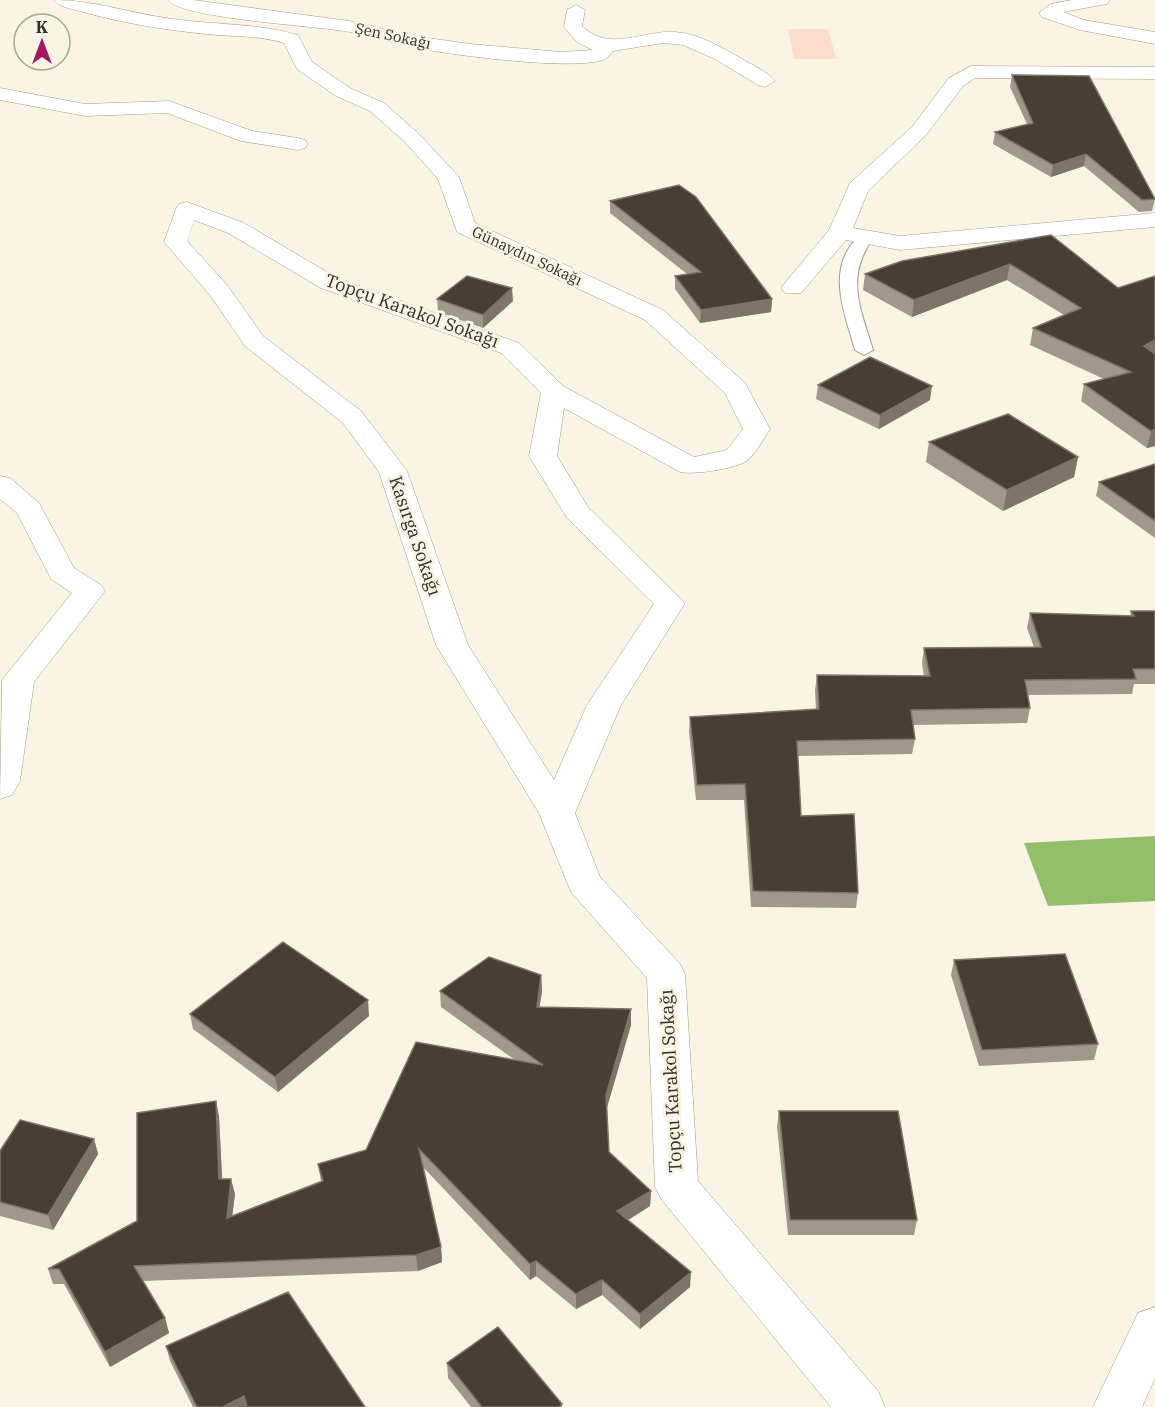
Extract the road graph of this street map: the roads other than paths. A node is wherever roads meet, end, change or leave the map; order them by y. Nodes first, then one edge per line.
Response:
1 (63, 0) edge
2 (177, 0) edge
3 (1101, 0) edge
4 (576, 10) dead end
5 (279, 19) junction
6 (151, 20) junction
7 (1155, 38) edge
8 (607, 46) junction
9 (1155, 73) edge
10 (765, 81) dead end
11 (0, 94) edge
12 (298, 144) dead end
13 (187, 209) joint
14 (1155, 220) edge
15 (840, 232) junction
16 (865, 238) junction
17 (793, 288) dead end
18 (864, 350) dead end
19 (555, 392) junction
20 (0, 484) edge
21 (0, 787) edge
22 (557, 813) junction
23 (1155, 1328) edge
24 (861, 1407) edge
25 (1118, 1407) edge

1 - 6 street, Günaydın Sokağı
2 - 5 street, Şen Sokağı
3 - 7 street
4 - 8 street
5 - 6 street
5 - 8 street, Şen Sokağı
6 - 19 street, Günaydın Sokağı
8 - 10 street
9 - 15 street
11 - 12 street
13 - 19 street, Topçu Karakol Sokağı
13 - 22 street, Kasırga Sokağı
14 - 16 street
15 - 16 street
15 - 17 street
16 - 18 lane
19 - 22 street
20 - 21 street
22 - 24 street, Topçu Karakol Sokağı
23 - 25 street

